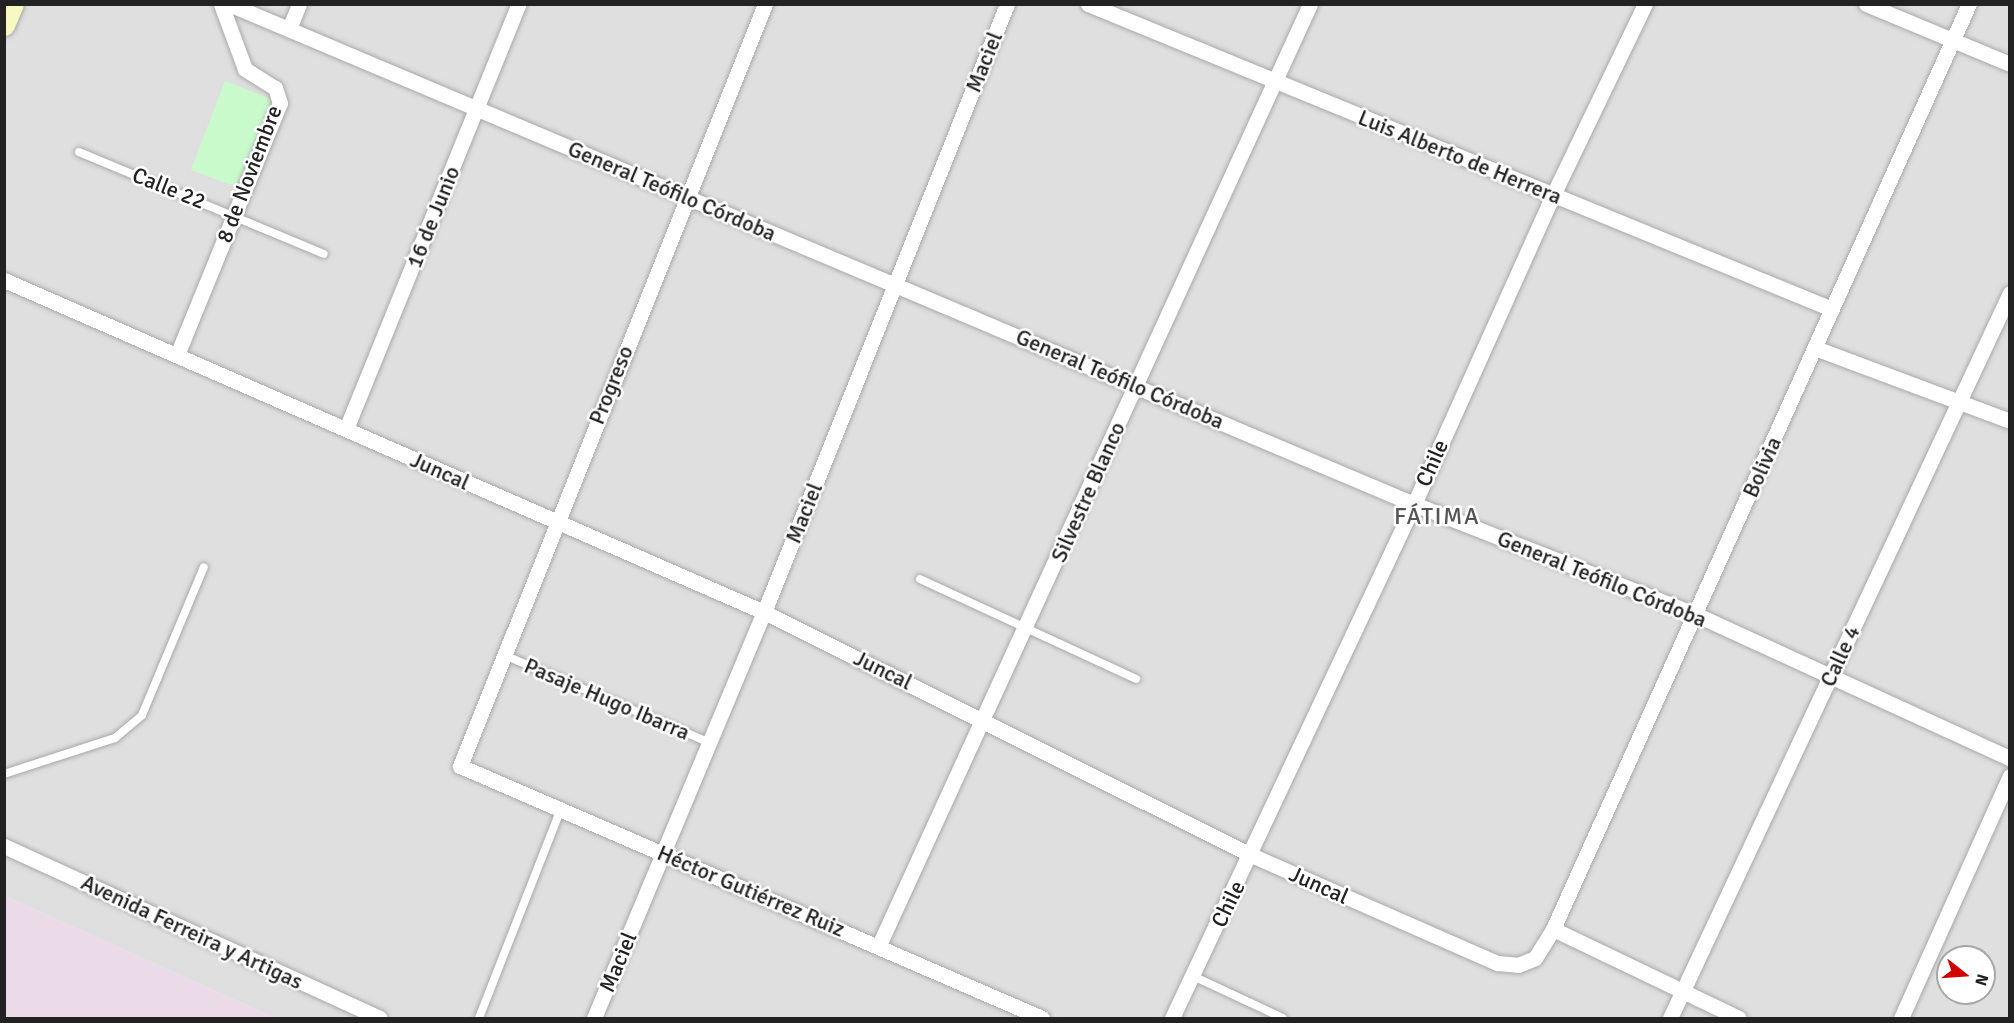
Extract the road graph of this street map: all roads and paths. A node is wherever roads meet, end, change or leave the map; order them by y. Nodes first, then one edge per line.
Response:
1 (13, 4) edge
2 (222, 4) edge
3 (229, 4) edge
4 (299, 4) edge
5 (519, 4) edge
6 (765, 4) edge
7 (1007, 4) edge
8 (1088, 4) edge
9 (1310, 4) edge
10 (1646, 4) edge
11 (1866, 4) edge
12 (1969, 4) edge
13 (4, 26) edge
14 (289, 29) junction
15 (1954, 40) junction
16 (2010, 64) edge
17 (1274, 81) junction
18 (477, 108) junction
19 (79, 152) dead end
20 (1553, 195) junction
21 (686, 197) junction
22 (235, 215) junction
23 (324, 254) dead end
24 (4, 280) edge
25 (895, 285) junction
26 (2010, 293) edge
27 (1832, 309) junction
28 (1815, 348) junction
29 (177, 355) junction
30 (1136, 386) junction
31 (1960, 402) junction
32 (2010, 421) edge
33 (346, 429) junction
34 (1414, 504) junction
35 (556, 522) junction
36 (204, 567) dead end
37 (920, 579) dead end
38 (764, 612) junction
39 (1697, 615) junction
40 (1027, 628) junction
41 (504, 655) junction
42 (1830, 676) junction
43 (1136, 679) dead end
44 (986, 720) junction
45 (710, 743) junction
46 (2010, 758) edge
47 (460, 766) joint
48 (4, 774) edge
49 (2010, 776) edge
50 (561, 809) junction
51 (4, 846) edge
52 (665, 854) junction
53 (1251, 855) junction
54 (1553, 928) junction
55 (879, 945) junction
56 (1193, 976) junction
57 (1683, 993) junction
58 (380, 1018) edge
59 (478, 1018) edge
60 (594, 1018) edge
61 (1042, 1018) edge
62 (1172, 1018) edge
63 (1283, 1018) edge
64 (1670, 1018) edge
65 (1739, 1018) edge
66 (1901, 1018) edge

1 - 13 street
2 - 22 street, 8 de Noviembre
3 - 14 street, General Teófilo Córdoba
4 - 14 street
5 - 18 street, 16 de Junio
6 - 21 street, Progreso
7 - 25 street, Maciel
8 - 17 street, Luis Alberto de Herrera
9 - 17 street, Silvestre Blanco
10 - 20 street, Chile
11 - 15 street
12 - 15 street, Bolivia
14 - 18 street, General Teófilo Córdoba
15 - 16 street
15 - 27 street, Bolivia
17 - 20 street, Luis Alberto de Herrera
17 - 30 street, Silvestre Blanco
18 - 21 street, General Teófilo Córdoba
18 - 33 street, 16 de Junio
19 - 22 lane, Calle 22
20 - 27 street, Luis Alberto de Herrera
20 - 34 street, Chile
21 - 25 street, General Teófilo Córdoba
21 - 35 street, Progreso
22 - 23 lane, Calle 22
22 - 29 street, 8 de Noviembre
24 - 29 street, Juncal
25 - 30 street, General Teófilo Córdoba
25 - 38 street, Maciel
26 - 31 street, Calle 4
27 - 28 street, Bolivia
28 - 31 street
28 - 39 street, Bolivia
29 - 33 street, Juncal
30 - 34 street, General Teófilo Córdoba
30 - 40 street, Silvestre Blanco
31 - 32 street
31 - 42 street, Calle 4
33 - 35 street, Juncal
34 - 39 street, General Teófilo Córdoba
34 - 53 street, Chile
35 - 38 street, Juncal
35 - 41 street, Progreso
36 - 48 lane
37 - 40 lane
38 - 44 street, Juncal
38 - 45 street, Maciel
39 - 42 street, General Teófilo Córdoba
39 - 54 street, Bolivia
40 - 43 lane
40 - 44 street, Silvestre Blanco
41 - 45 lane, Pasaje Hugo Ibarra
41 - 47 street, Progreso
42 - 46 street, General Teófilo Córdoba
42 - 57 street, Calle 4
44 - 53 street, Juncal
44 - 55 street, Silvestre Blanco
45 - 52 street, Maciel
47 - 50 street, Héctor Gutiérrez Ruiz
49 - 66 street
50 - 52 street, Héctor Gutiérrez Ruiz
50 - 59 lane
51 - 58 street, Avenida Ferreira y Artigas
52 - 55 street, Héctor Gutiérrez Ruiz
52 - 60 street, Maciel
53 - 54 street, Juncal
53 - 56 street, Chile
54 - 57 street
55 - 61 street, Héctor Gutiérrez Ruiz
56 - 62 street, Chile
56 - 63 lane
57 - 64 street, Calle 4
57 - 65 street

